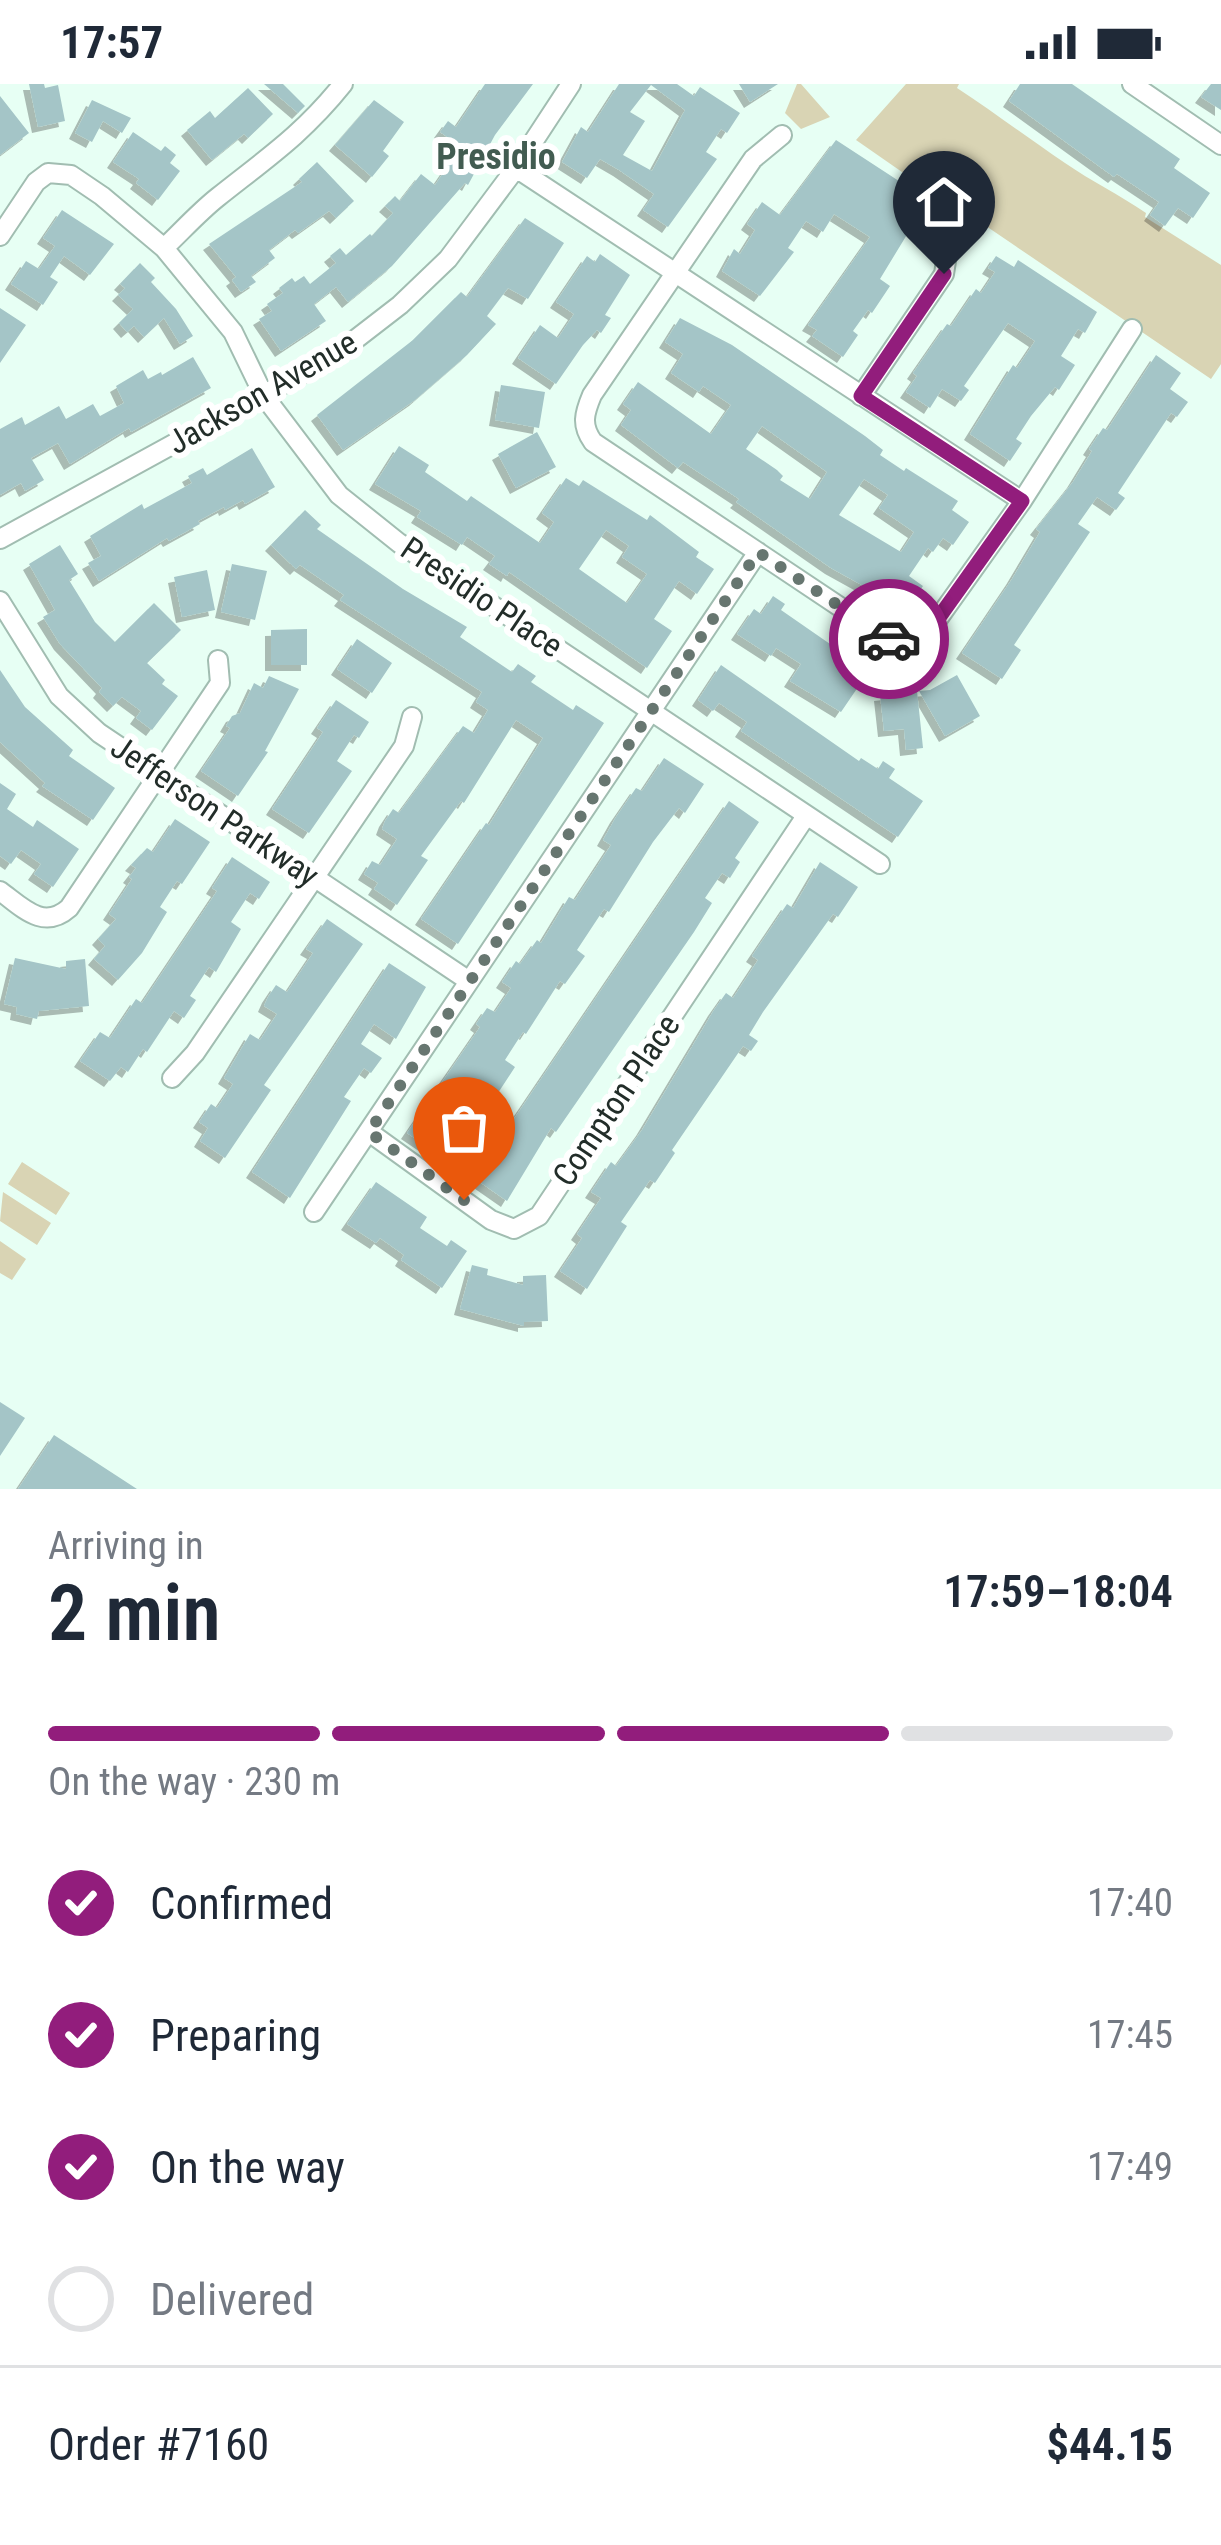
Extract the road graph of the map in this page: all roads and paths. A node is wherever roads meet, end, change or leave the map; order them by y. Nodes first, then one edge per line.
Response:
1 (343, 84) edge
2 (571, 84) edge
3 (1132, 84) edge
4 (782, 135) dead end
5 (1221, 145) edge
6 (516, 167) junction
7 (0, 236) edge
8 (949, 241) dead end
9 (164, 248) junction
10 (677, 272) junction
11 (1132, 329) dead end
12 (264, 396) junction
13 (861, 396) junction
14 (1022, 501) junction
15 (0, 539) edge
16 (758, 552) junction
17 (0, 601) edge
18 (218, 660) dead end
19 (652, 709) junction
20 (412, 717) dead end
21 (159, 776) junction
22 (806, 816) junction
23 (880, 864) dead end
24 (314, 879) junction
25 (0, 891) edge
26 (469, 981) junction
27 (172, 1078) dead end
28 (369, 1132) junction
29 (314, 1212) dead end

1 - 9 street
2 - 6 street, Jackson Avenue
3 - 5 street
4 - 10 street
6 - 10 street
6 - 12 street, Jackson Avenue
7 - 9 street, Presidio Place
8 - 13 street
9 - 12 street, Presidio Place
10 - 13 street
10 - 16 street
11 - 14 street
12 - 15 street, Jackson Avenue
12 - 19 street, Presidio Place
13 - 14 street
14 - 16 street
16 - 19 street
17 - 21 street, Jefferson Parkway
18 - 21 street
19 - 22 street, Presidio Place
19 - 26 street
20 - 24 street
21 - 24 street, Jefferson Parkway
21 - 25 street
22 - 23 street, Presidio Place
22 - 28 street, Compton Place
24 - 26 street, Jefferson Parkway
24 - 27 street
26 - 28 street
28 - 29 street

